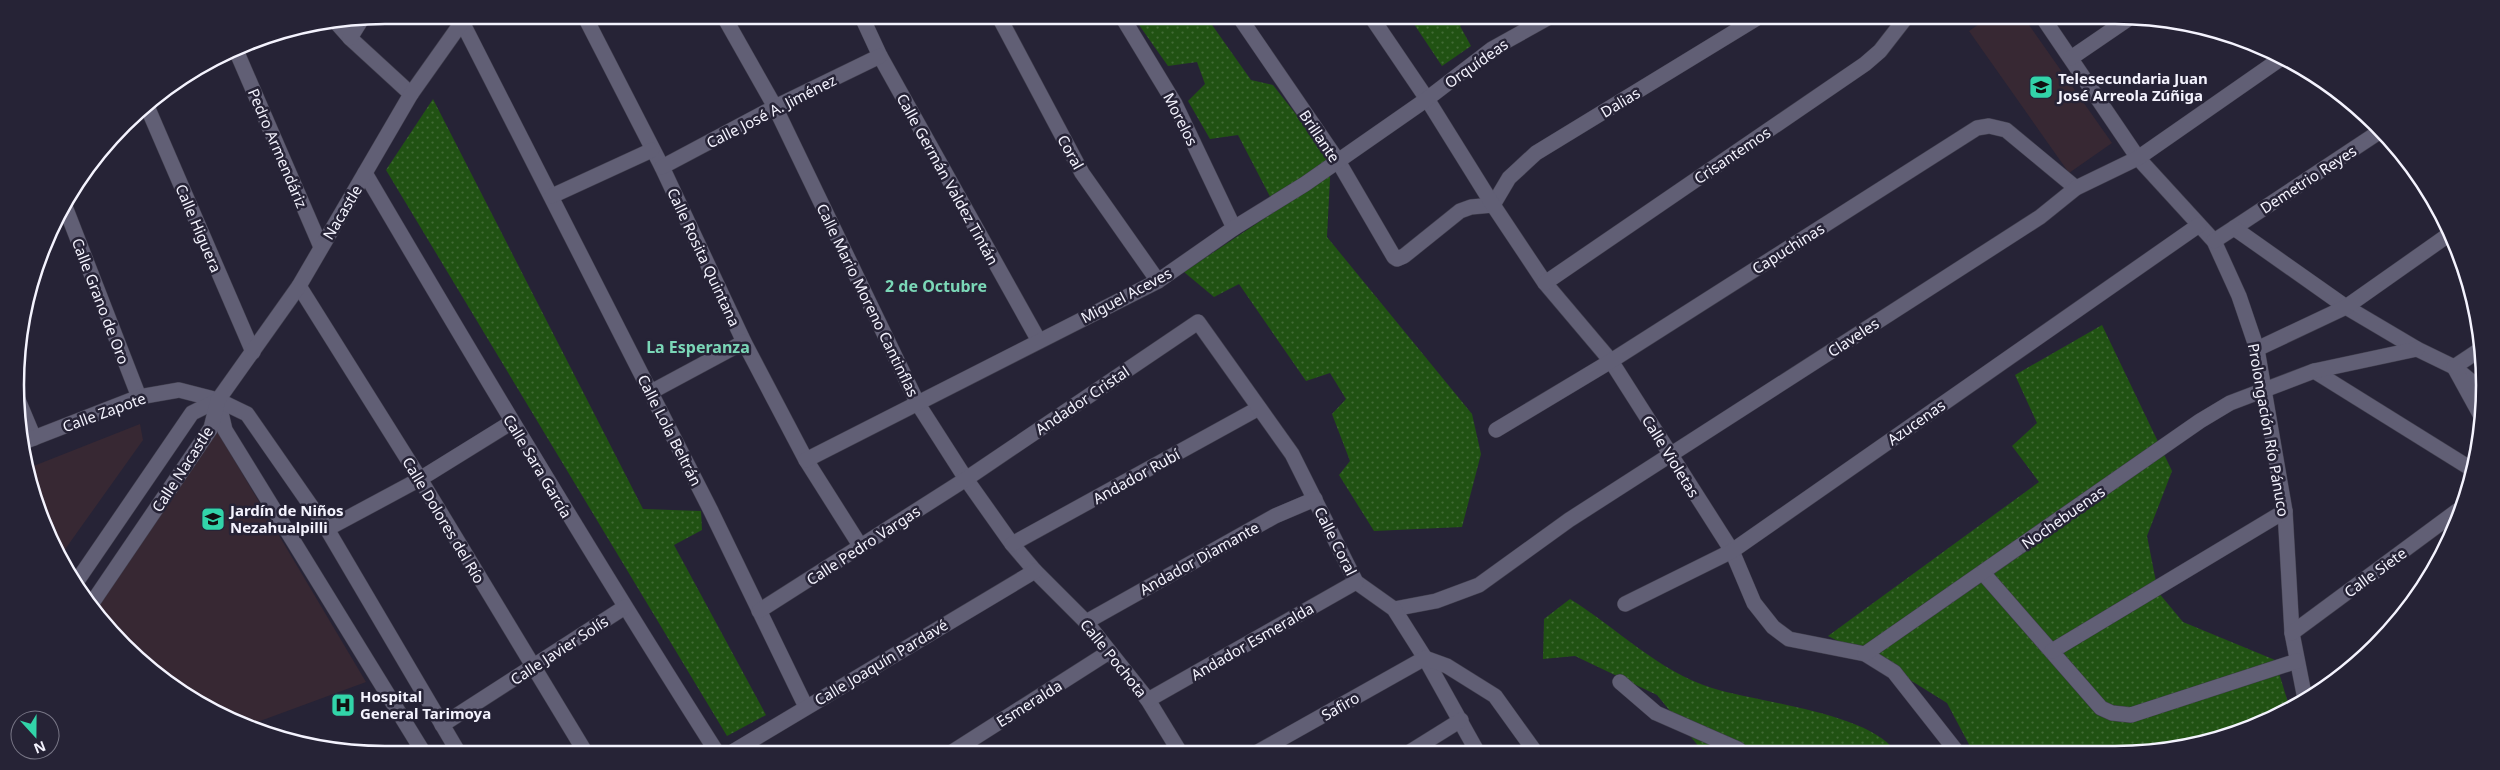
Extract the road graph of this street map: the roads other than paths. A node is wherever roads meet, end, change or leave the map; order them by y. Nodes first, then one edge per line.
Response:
1 (461, 24) edge
2 (467, 24) edge
3 (589, 24) edge
4 (728, 24) edge
5 (865, 24) edge
6 (1003, 24) edge
7 (1126, 24) edge
8 (1244, 24) edge
9 (1376, 24) edge
10 (1537, 24) edge
11 (1747, 24) edge
12 (1901, 24) edge
13 (2047, 24) edge
14 (2119, 24) edge
15 (359, 25) edge
16 (340, 27) edge
17 (350, 38) junction
18 (238, 55) edge
19 (880, 56) junction
20 (2070, 58) junction
21 (2276, 62) edge
22 (411, 94) junction
23 (1427, 99) junction
24 (775, 107) junction
25 (149, 111) edge
26 (2375, 135) edge
27 (652, 150) junction
28 (2138, 158) junction
29 (1338, 161) junction
30 (662, 167) junction
31 (366, 173) junction
32 (2076, 188) junction
33 (552, 196) junction
34 (1493, 205) junction
35 (67, 213) edge
36 (2199, 225) junction
37 (1234, 228) junction
38 (2234, 228) junction
39 (2445, 237) edge
40 (2214, 241) junction
41 (320, 247) junction
42 (1158, 282) junction
43 (1545, 282) junction
44 (299, 286) junction
45 (2346, 306) junction
46 (1198, 322) joint
47 (1038, 341) junction
48 (744, 342) junction
49 (2257, 349) junction
50 (2417, 349) junction
51 (253, 352) junction
52 (2474, 353) edge
53 (1611, 361) junction
54 (2454, 367) junction
55 (2314, 371) junction
56 (2476, 385) edge
57 (2265, 389) junction
58 (651, 392) junction
59 (139, 397) junction
60 (218, 400) junction
61 (918, 404) junction
62 (2475, 406) edge
63 (1260, 408) junction
64 (512, 422) junction
65 (1496, 430) dead end
66 (28, 440) edge
67 (1670, 454) junction
68 (806, 460) junction
69 (2467, 466) edge
70 (420, 479) junction
71 (966, 479) junction
72 (1315, 499) junction
73 (2286, 511) junction
74 (2452, 516) edge
75 (327, 529) junction
76 (1012, 544) junction
77 (861, 547) junction
78 (1732, 550) junction
79 (1034, 571) junction
80 (1983, 573) junction
81 (79, 577) edge
82 (1356, 582) junction
83 (94, 600) edge
84 (1625, 604) dead end
85 (624, 608) junction
86 (1394, 609) junction
87 (759, 611) junction
88 (1086, 622) junction
89 (2292, 633) junction
90 (2052, 651) junction
91 (1109, 652) junction
92 (1865, 654) junction
93 (1425, 658) junction
94 (2297, 661) junction
95 (533, 668) junction
96 (1620, 682) dead end
97 (2304, 693) edge
98 (1148, 700) junction
99 (806, 707) junction
100 (1461, 720) junction
101 (442, 725) junction
102 (419, 746) edge
103 (455, 746) edge
104 (581, 746) edge
105 (713, 746) edge
106 (742, 746) edge
107 (962, 746) edge
108 (1173, 746) edge
109 (1268, 746) edge
110 (1419, 746) edge
111 (1474, 746) edge
112 (1531, 746) edge
113 (1733, 746) edge
114 (1952, 746) edge

1 - 22 street, Nacastle
2 - 33 street, Calle Lola Beltrán
3 - 27 street, Calle Rosita Quintana
4 - 24 street, Calle Mario Moreno Cantinflas
5 - 19 street, Calle Germán Valdez Tintán
6 - 42 street, Coral
7 - 37 street, Morelos
8 - 29 street, Brillante
9 - 23 street, Calle Violetas
10 - 23 street, Orquídeas
11 - 34 street, Dalias
12 - 43 street, Crisantemos
13 - 20 street, Prolongación Río Pánuco
14 - 20 street
15 - 17 street
16 - 17 street
17 - 22 street
18 - 41 street, Pedro Armendáriz
19 - 24 street, Calle José A. Jiménez
19 - 47 street, Calle Germán Valdez Tintán
20 - 28 street, Prolongación Río Pánuco
21 - 28 street, Claveles
22 - 31 street, Nacastle
23 - 29 street, Miguel Aceves
23 - 34 street, Calle Violetas
24 - 30 street, Calle José A. Jiménez
24 - 61 street, Calle Mario Moreno Cantinflas
25 - 51 street, Calle Higuera
26 - 38 street, Demetrio Reyes
27 - 30 street, Calle Rosita Quintana
27 - 33 street
28 - 32 street, Claveles
28 - 36 street, Prolongación Río Pánuco
29 - 34 street, Brillante
29 - 37 street, Miguel Aceves
30 - 48 street, Calle Rosita Quintana
31 - 41 street, Nacastle
31 - 64 street, Calle Sara García
32 - 53 street, Capuchinas
32 - 67 street, Claveles
33 - 58 street, Calle Lola Beltrán
34 - 43 street, Calle Violetas
35 - 59 street, Calle Grano de Oro
36 - 40 street, Prolongación Río Pánuco
36 - 78 street, Azucenas
37 - 42 street, Miguel Aceves
38 - 40 street, Demetrio Reyes
38 - 45 street
39 - 45 street
40 - 49 street, Prolongación Río Pánuco
41 - 44 street, Nacastle
42 - 47 street, Miguel Aceves
43 - 53 street, Calle Violetas
44 - 51 street, Nacastle
44 - 70 street, Calle Dolores del Río
45 - 49 street
45 - 50 street
46 - 63 street, Calle Coral
46 - 71 street, Andador Cristal
47 - 61 street, Miguel Aceves
48 - 58 street
48 - 68 street, Calle Rosita Quintana
49 - 57 street, Prolongación Río Pánuco
50 - 54 street
50 - 55 street, Nochebuenas
51 - 60 street, Nacastle
52 - 54 street
53 - 65 street, Capuchinas
53 - 67 street, Calle Violetas
54 - 56 street
54 - 62 street
55 - 57 street, Nochebuenas
55 - 69 street
57 - 73 street, Prolongación Río Pánuco
57 - 80 street, Nochebuenas
58 - 87 street, Calle Lola Beltrán
59 - 60 street, Calle Zapote
59 - 66 street, Calle Zapote
60 - 75 street, Calle Zapote
60 - 81 street, Calle Nacastle
60 - 83 street, Calle Nacastle
60 - 102 street
61 - 68 street, Miguel Aceves
61 - 71 street, Calle Mario Moreno Cantinflas
63 - 72 street, Calle Coral
63 - 76 street, Andador Rubí
64 - 70 street
64 - 85 street, Calle Sara García
67 - 78 street, Calle Violetas
67 - 86 street, Claveles
68 - 77 street, Calle Rosita Quintana
70 - 75 street
70 - 95 street, Calle Dolores del Río
71 - 76 street, Calle Mario Moreno Cantinflas
71 - 77 street, Calle Pedro Vargas
72 - 82 street, Calle Coral
72 - 88 street, Andador Diamante
73 - 89 street, Prolongación Río Pánuco
73 - 90 street
74 - 89 street, Calle Siete
75 - 101 street, Calle Zapote
76 - 79 street, Calle Mario Moreno Cantinflas
77 - 87 street, Calle Pedro Vargas
78 - 84 street, Azucenas
78 - 92 street, Calle Violetas
79 - 88 street, Calle Pochota
79 - 99 street, Calle Joaquín Pardavé
80 - 90 street
80 - 92 street, Nochebuenas
82 - 86 street, Calle Coral
82 - 98 street, Andador Esmeralda
85 - 95 street, Calle Javier Solís
85 - 105 street, Calle Sara García
86 - 93 street, Calle Coral
87 - 99 street, Calle Lola Beltrán
88 - 91 street, Calle Pochota
89 - 94 street, Prolongación Río Pánuco
90 - 94 street
91 - 98 street, Calle Pochota
91 - 107 street, Esmeralda
92 - 114 street, Calle Violetas
93 - 100 street, Calle Coral
93 - 109 street, Safiro
93 - 112 street
94 - 97 street, Prolongación Río Pánuco
95 - 101 street, Calle Javier Solís
95 - 104 street, Calle Dolores del Río
96 - 113 street
98 - 108 street, Calle Pochota
99 - 106 street, Calle Joaquín Pardavé
100 - 110 street
100 - 111 street, Calle Coral
101 - 103 street, Calle Zapote

